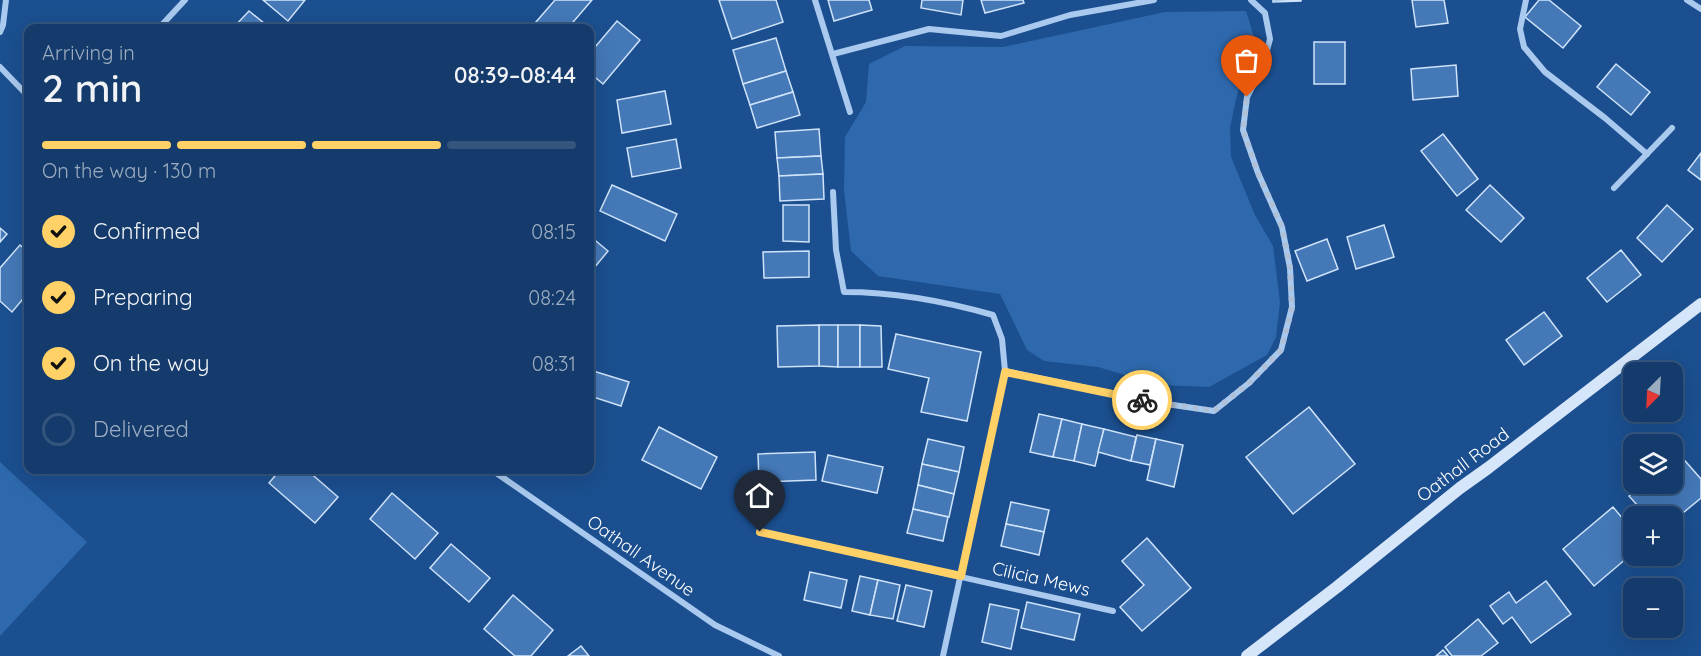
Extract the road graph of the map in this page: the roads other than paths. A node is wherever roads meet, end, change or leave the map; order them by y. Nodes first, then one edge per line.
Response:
1 (6, 0) edge
2 (185, 0) edge
3 (815, 0) edge
4 (1154, 0) edge
5 (1251, 0) edge
6 (1526, 0) edge
7 (1687, 0) edge
8 (1701, 9) edge
9 (163, 24) edge
10 (0, 32) edge
11 (832, 54) junction
12 (0, 67) edge
13 (24, 92) edge
14 (850, 112) dead end
15 (1672, 128) dead end
16 (1647, 154) junction
17 (1614, 188) dead end
18 (832, 192) dead end
19 (1701, 304) edge
20 (1005, 372) junction
21 (498, 474) edge
22 (760, 532) dead end
23 (961, 576) junction
24 (1113, 611) dead end
25 (779, 656) edge
26 (943, 656) edge
27 (1247, 656) edge

1 - 10 street
2 - 9 street
3 - 11 street
4 - 11 street
5 - 20 street
6 - 16 street
7 - 8 street
11 - 14 street
12 - 13 street
15 - 16 street
16 - 17 street
18 - 20 street
19 - 27 main road, Oathall Road
20 - 23 street
21 - 25 street, Oathall Avenue
22 - 23 street, Cilicia Mews
23 - 24 street, Cilicia Mews
23 - 26 street

